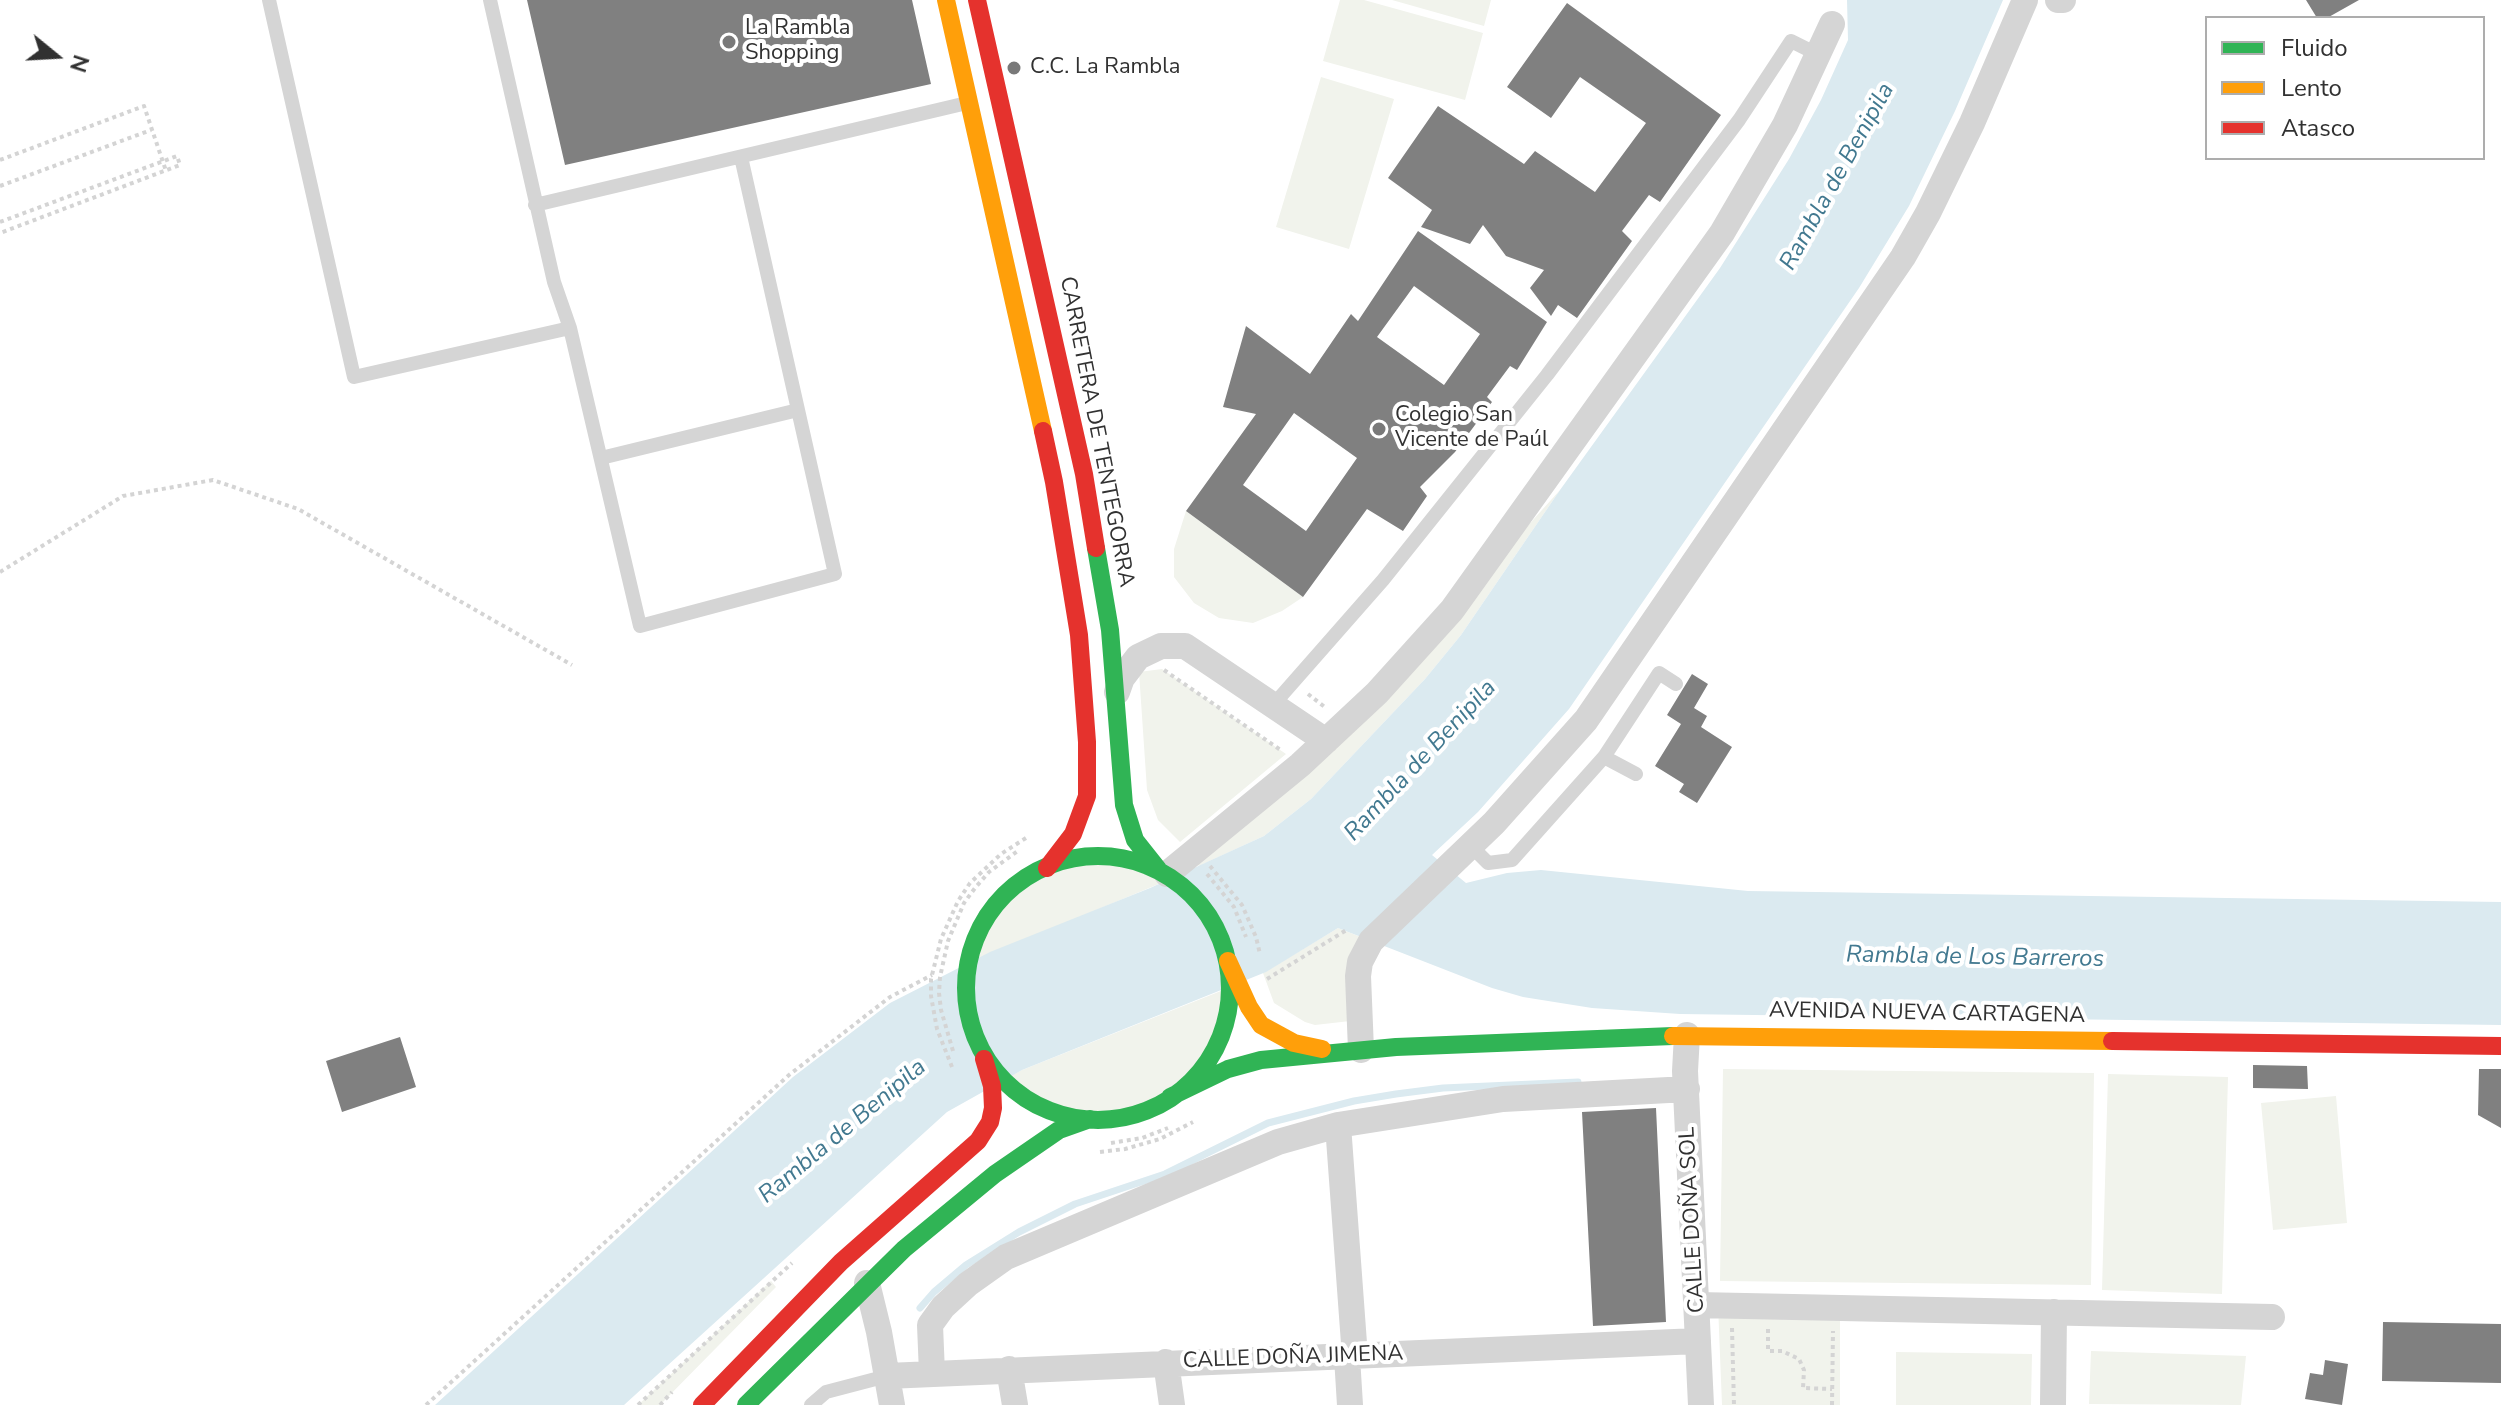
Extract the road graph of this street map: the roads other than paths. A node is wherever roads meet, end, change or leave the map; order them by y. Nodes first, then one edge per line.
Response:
1 (269, 0) edge
2 (490, 0) edge
3 (946, 0) edge
4 (977, 0) edge
5 (2025, 0) edge
6 (1832, 24) dead end
7 (1819, 55) junction
8 (969, 103) junction
9 (741, 157) junction
10 (535, 205) junction
11 (570, 328) junction
12 (798, 410) junction
13 (601, 458) junction
14 (1676, 684) dead end
15 (1116, 696) junction
16 (1274, 704) junction
17 (1326, 741) junction
18 (1604, 757) junction
19 (1636, 774) dead end
20 (1471, 846) junction
21 (1047, 868) junction
22 (1166, 874) junction
23 (1234, 986) junction
24 (1687, 1035) junction
25 (2501, 1046) edge
26 (1357, 1050) junction
27 (997, 1083) junction
28 (1687, 1089) junction
29 (1170, 1097) junction
30 (1090, 1119) junction
31 (1338, 1125) junction
32 (867, 1283) junction
33 (1697, 1305) junction
34 (2054, 1312) junction
35 (2272, 1317) dead end
36 (1698, 1341) junction
37 (1351, 1357) junction
38 (1166, 1362) junction
39 (1009, 1369) junction
40 (932, 1373) junction
41 (887, 1376) junction
42 (702, 1405) edge
43 (746, 1405) edge
44 (811, 1405) edge
45 (892, 1405) edge
46 (1015, 1405) edge
47 (1172, 1405) edge
48 (1350, 1405) edge
49 (1701, 1405) edge
50 (2053, 1405) edge

1 - 11 lane
2 - 10 lane
3 - 8 main road
4 - 15 main road, CARRETERA DE TENTEGORRA
5 - 20 street
6 - 7 street
7 - 16 lane
7 - 17 street
8 - 9 lane
8 - 21 main road
9 - 10 lane
9 - 12 lane
10 - 11 lane
11 - 13 lane
12 - 13 lane
12 - 13 lane
14 - 18 lane
15 - 16 street
15 - 22 main road, CARRETERA DE TENTEGORRA
16 - 17 street
17 - 22 street
18 - 19 lane
18 - 20 lane
20 - 26 street
21 - 22 main road
21 - 27 main road
22 - 23 main road
23 - 26 main road, AVENIDA NUEVA CARTAGENA
23 - 29 main road
24 - 25 main road, AVENIDA NUEVA CARTAGENA
24 - 26 main road, AVENIDA NUEVA CARTAGENA
24 - 28 street, CALLE DOÑA SOL
26 - 29 main road, AVENIDA NUEVA CARTAGENA
27 - 30 main road
27 - 42 main road
28 - 31 street
28 - 33 street, CALLE DOÑA SOL
29 - 30 main road
30 - 32 main road
31 - 37 street
31 - 40 street
32 - 41 street
32 - 43 main road
33 - 34 street
33 - 36 street, CALLE DOÑA SOL
34 - 35 street
34 - 50 street
36 - 37 street, CALLE DOÑA JIMENA
36 - 49 street, CALLE DOÑA SOL
37 - 38 street, CALLE DOÑA JIMENA
37 - 48 street
38 - 39 street, CALLE DOÑA JIMENA
38 - 47 street
39 - 40 street, CALLE DOÑA JIMENA
39 - 46 street
40 - 41 street, CALLE DOÑA JIMENA
41 - 44 lane
41 - 45 street

